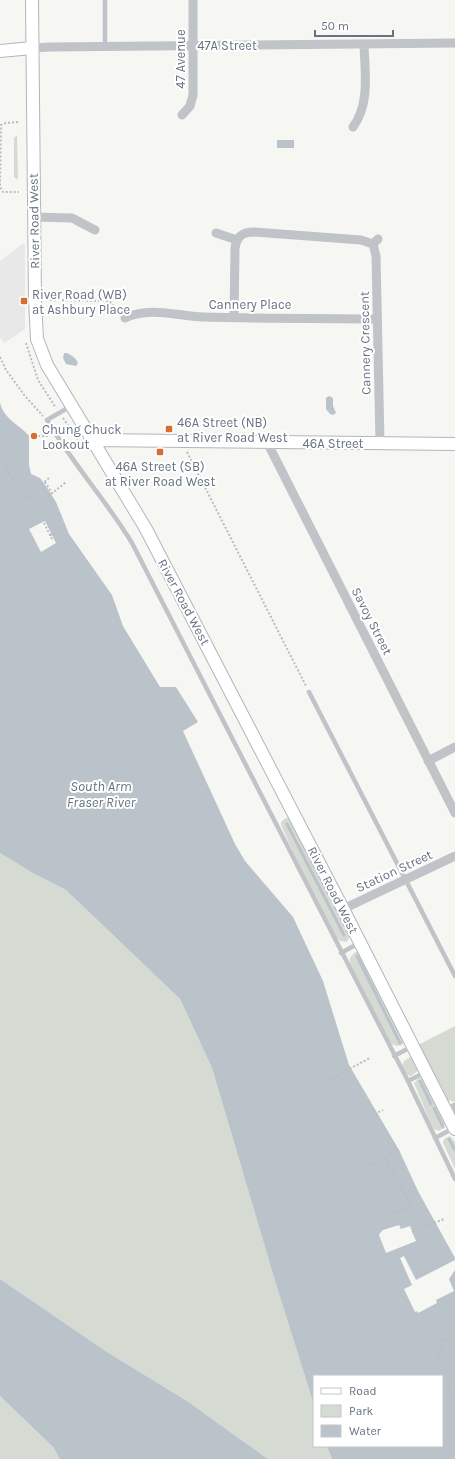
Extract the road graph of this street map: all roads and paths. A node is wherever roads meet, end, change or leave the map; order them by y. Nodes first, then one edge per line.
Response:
1 (32, 0) edge
2 (104, 0) edge
3 (193, 0) edge
4 (455, 43) edge
5 (193, 45) junction
6 (364, 45) junction
7 (105, 46) junction
8 (32, 48) junction
9 (0, 51) edge
10 (182, 115) dead end
11 (18, 122) dead end
12 (353, 127) dead end
13 (19, 192) dead end
14 (34, 217) junction
15 (95, 230) dead end
16 (216, 233) dead end
17 (237, 240) junction
18 (45, 300) dead end
19 (234, 317) junction
20 (125, 318) joint
21 (377, 319) junction
22 (1, 360) edge
23 (71, 406) junction
24 (47, 420) junction
25 (34, 436) dead end
26 (45, 436) dead end
27 (91, 440) junction
28 (266, 442) junction
29 (380, 443) junction
30 (455, 444) edge
31 (188, 452) dead end
32 (2, 462) dead end
33 (49, 478) dead end
34 (45, 482) junction
35 (66, 482) dead end
36 (52, 493) junction
37 (45, 499) dead end
38 (44, 523) dead end
39 (66, 529) dead end
40 (50, 535) junction
41 (53, 541) dead end
42 (309, 692) joint
43 (455, 747) edge
44 (428, 761) junction
45 (455, 812) edge
46 (455, 856) edge
47 (405, 880) junction
48 (343, 909) junction
49 (360, 942) junction
50 (341, 953) junction
51 (455, 976) edge
52 (413, 1046) junction
53 (394, 1056) junction
54 (370, 1058) dead end
55 (426, 1072) junction
56 (408, 1081) junction
57 (325, 1082) dead end
58 (450, 1109) edge
59 (383, 1110) dead end
60 (364, 1119) dead end
61 (455, 1129) edge
62 (435, 1138) junction
63 (399, 1150) dead end
64 (385, 1157) junction
65 (366, 1167) dead end
66 (455, 1179) edge
67 (392, 1214) dead end
68 (444, 1219) dead end
69 (412, 1232) dead end
70 (455, 1337) edge
71 (440, 1361) dead end

1 - 8 main road, River Road West
2 - 7 lane
3 - 5 street, 47 Avenue
4 - 6 street, 47A Street
5 - 6 street, 47A Street
5 - 7 street, 47A Street
5 - 10 street, 47 Avenue
6 - 12 street
7 - 8 street, 47A Street
8 - 9 main road, 47A Street
8 - 14 main road, River Road West
11 - 13 path
14 - 15 street
14 - 23 main road, River Road West
16 - 17 street
17 - 19 street
17 - 21 street, Cannery Crescent
18 - 20 path
19 - 20 street, Cannery Place
19 - 21 street, Cannery Place
21 - 29 street, Cannery Crescent
22 - 24 path
23 - 24 lane
23 - 27 main road, River Road West
24 - 50 lane
25 - 26 path
27 - 28 main road, 46A Street
27 - 48 main road, River Road West
28 - 29 main road, 46A Street
28 - 44 street, Savoy Street
29 - 30 main road, 46A Street
31 - 42 path
32 - 34 path
33 - 34 path
34 - 36 path
35 - 36 path
36 - 37 path
38 - 40 path
39 - 40 path
40 - 41 path
42 - 47 lane
43 - 44 street
44 - 45 street, Savoy Street
46 - 47 street, Station Street
47 - 48 street, Station Street
47 - 51 lane
48 - 49 main road, River Road West
49 - 50 lane
49 - 52 main road, River Road West
50 - 53 lane
52 - 53 lane
52 - 55 main road, River Road West
53 - 56 lane
54 - 57 path
55 - 56 lane
55 - 58 main road, River Road West
56 - 62 lane
58 - 61 main road, River Road West
59 - 60 path
61 - 62 lane
62 - 66 lane
63 - 64 path
64 - 65 path
64 - 67 path
68 - 69 path
70 - 71 path

